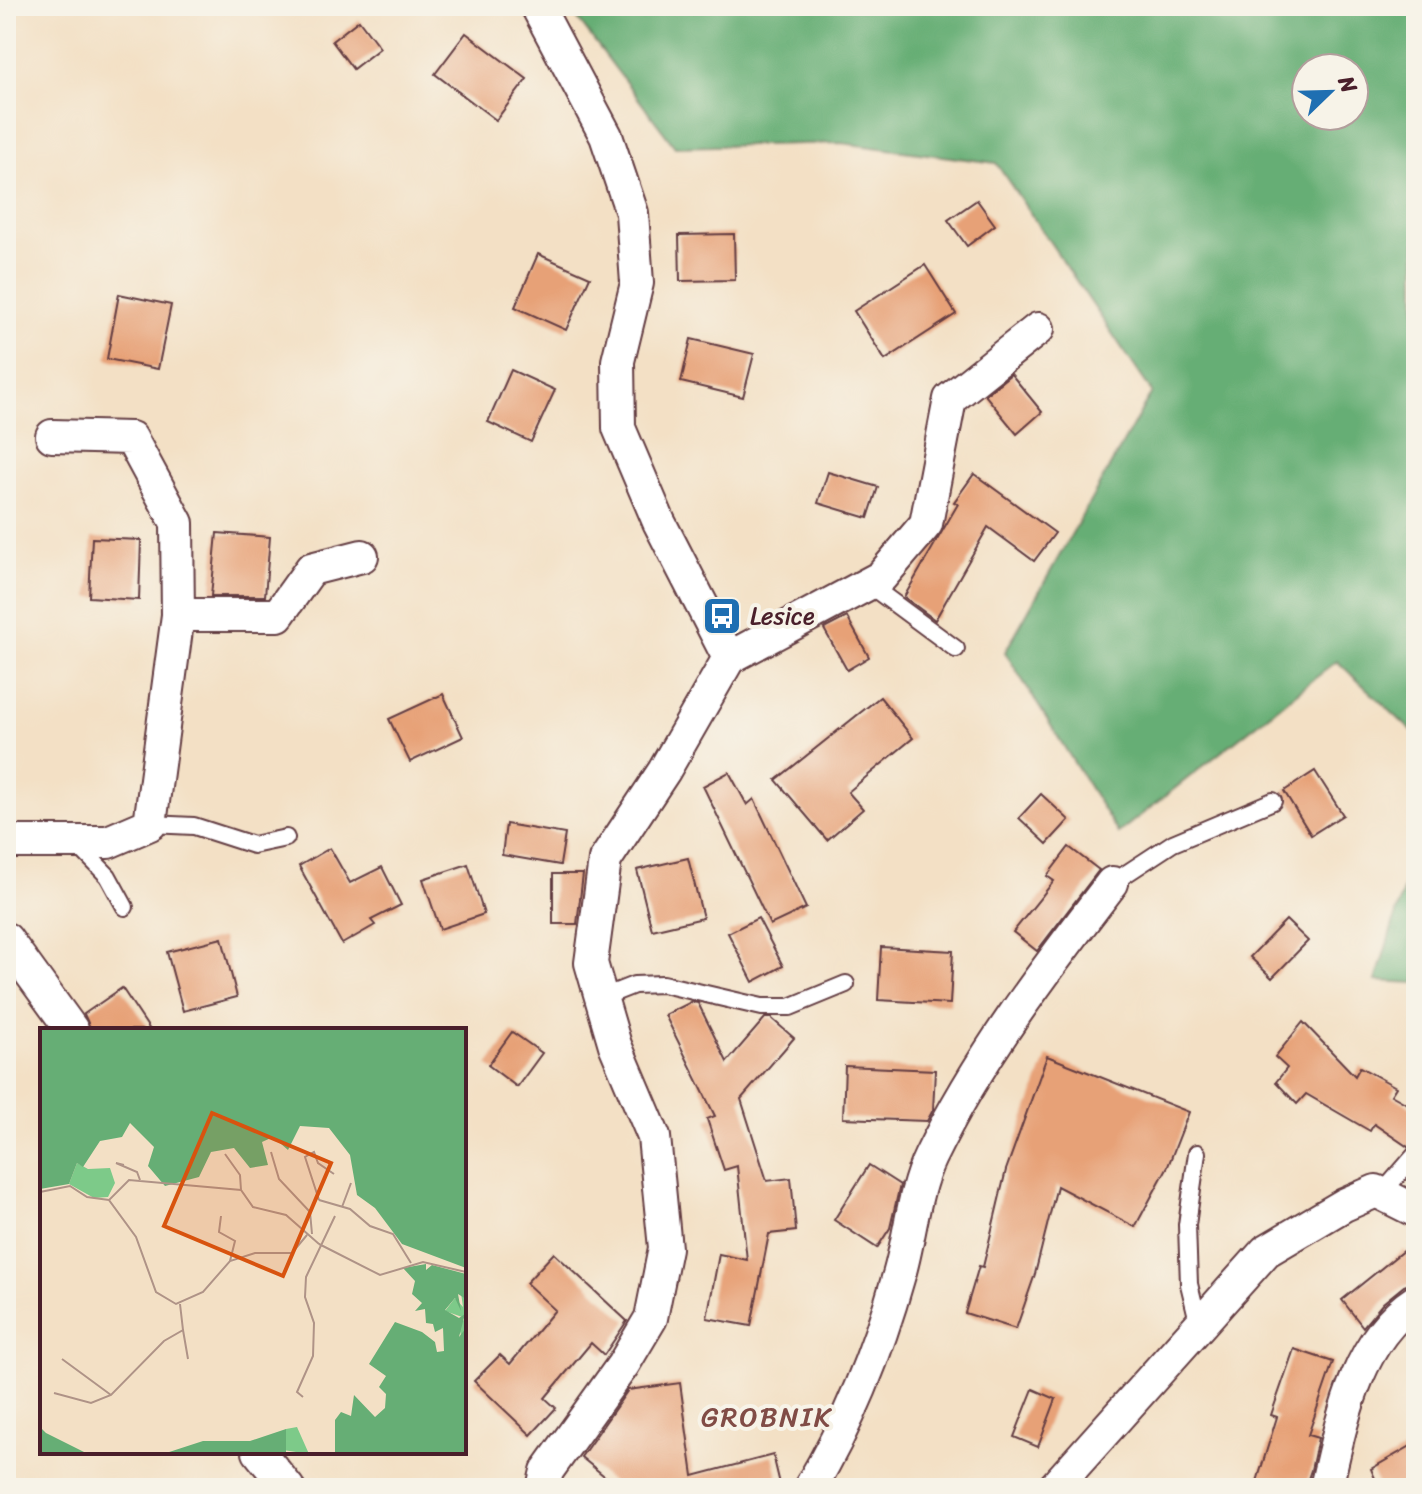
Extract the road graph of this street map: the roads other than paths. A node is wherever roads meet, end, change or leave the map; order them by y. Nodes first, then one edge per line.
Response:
1 (537, 6) edge
2 (1038, 329) dead end
3 (52, 436) dead end
4 (362, 556) dead end
5 (868, 584) junction
6 (178, 615) junction
7 (956, 649) dead end
8 (729, 658) junction
9 (1273, 801) dead end
10 (150, 824) junction
11 (286, 838) dead end
12 (6, 842) edge
13 (75, 842) junction
14 (1112, 883) joint
15 (125, 907) dead end
16 (6, 939) edge
17 (846, 984) dead end
18 (601, 998) junction
19 (71, 1028) edge
20 (1197, 1153) dead end
21 (1413, 1156) edge
22 (1382, 1193) junction
23 (1416, 1211) edge
24 (1416, 1301) edge
25 (1199, 1328) junction
26 (261, 1454) edge
27 (288, 1488) edge
28 (543, 1488) edge
29 (810, 1488) edge
30 (1054, 1488) edge
31 (1326, 1488) edge

1 - 8 street
2 - 5 street
3 - 6 street
4 - 6 street
5 - 7 lane
5 - 8 street
6 - 10 street
8 - 18 street
9 - 14 lane
10 - 11 lane
10 - 13 street
12 - 13 street
13 - 15 lane
14 - 29 street
16 - 19 street
17 - 18 lane
18 - 28 street
20 - 25 lane
21 - 22 lane
22 - 23 street
22 - 25 street
24 - 31 street
25 - 30 street
26 - 27 street

